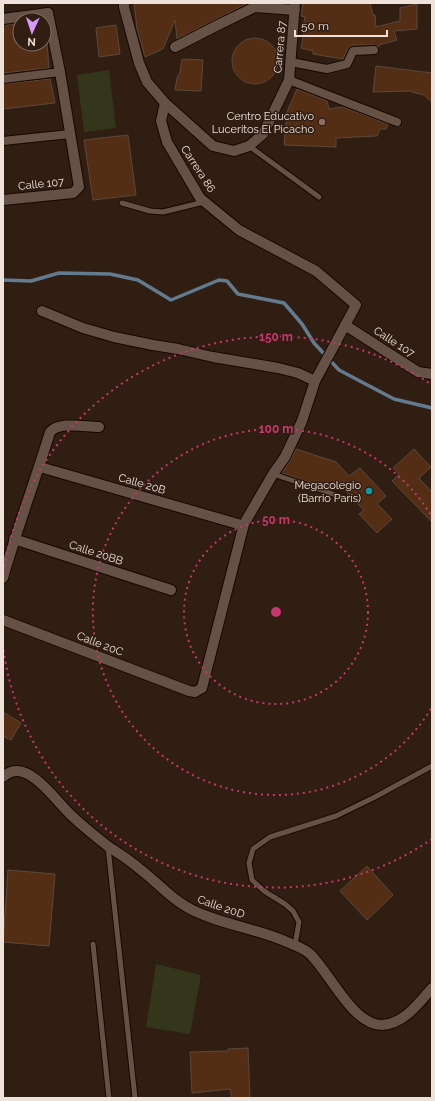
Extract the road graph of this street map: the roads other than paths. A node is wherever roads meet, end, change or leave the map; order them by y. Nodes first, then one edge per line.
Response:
1 (124, 3) edge
2 (295, 7) edge
3 (3, 19) edge
4 (175, 47) dead end
5 (374, 50) dead end
6 (291, 62) junction
7 (60, 72) junction
8 (3, 79) edge
9 (289, 80) junction
10 (165, 103) junction
11 (397, 122) dead end
12 (70, 134) junction
13 (3, 141) edge
14 (249, 146) junction
15 (319, 196) dead end
16 (3, 200) edge
17 (204, 202) junction
18 (122, 203) dead end
19 (42, 311) dead end
20 (345, 325) junction
21 (432, 374) edge
22 (315, 381) junction
23 (99, 427) dead end
24 (40, 467) junction
25 (273, 474) junction
26 (345, 498) dead end
27 (238, 524) dead end
28 (14, 539) junction
29 (3, 578) edge
30 (171, 590) dead end
31 (3, 620) edge
32 (432, 766) edge
33 (3, 777) edge
34 (108, 846) junction
35 (92, 944) dead end
36 (295, 945) junction
37 (432, 988) edge
38 (109, 1098) edge
39 (135, 1098) edge

1 - 10 street
2 - 4 street
2 - 6 street, Carrera 87
3 - 7 street
5 - 6 street
6 - 9 street, Carrera 87
7 - 8 street
7 - 12 street
9 - 11 street
9 - 14 street, Carrera 87
10 - 14 street
10 - 17 street, Carrera 86
12 - 13 street
12 - 16 street, Calle 107
14 - 15 lane
17 - 18 lane
17 - 20 street, Carrera 86
19 - 22 street
20 - 21 street, Calle 107
20 - 22 street
22 - 25 street
23 - 24 street
24 - 27 street, Calle 20B
24 - 28 street
25 - 26 lane
25 - 31 street, Calle 20C
28 - 29 street
28 - 30 street, Calle 20BB
32 - 36 lane
33 - 34 street, Calle 20D
34 - 36 street, Calle 20D
34 - 39 lane
35 - 38 lane
36 - 37 street, Calle 20D

